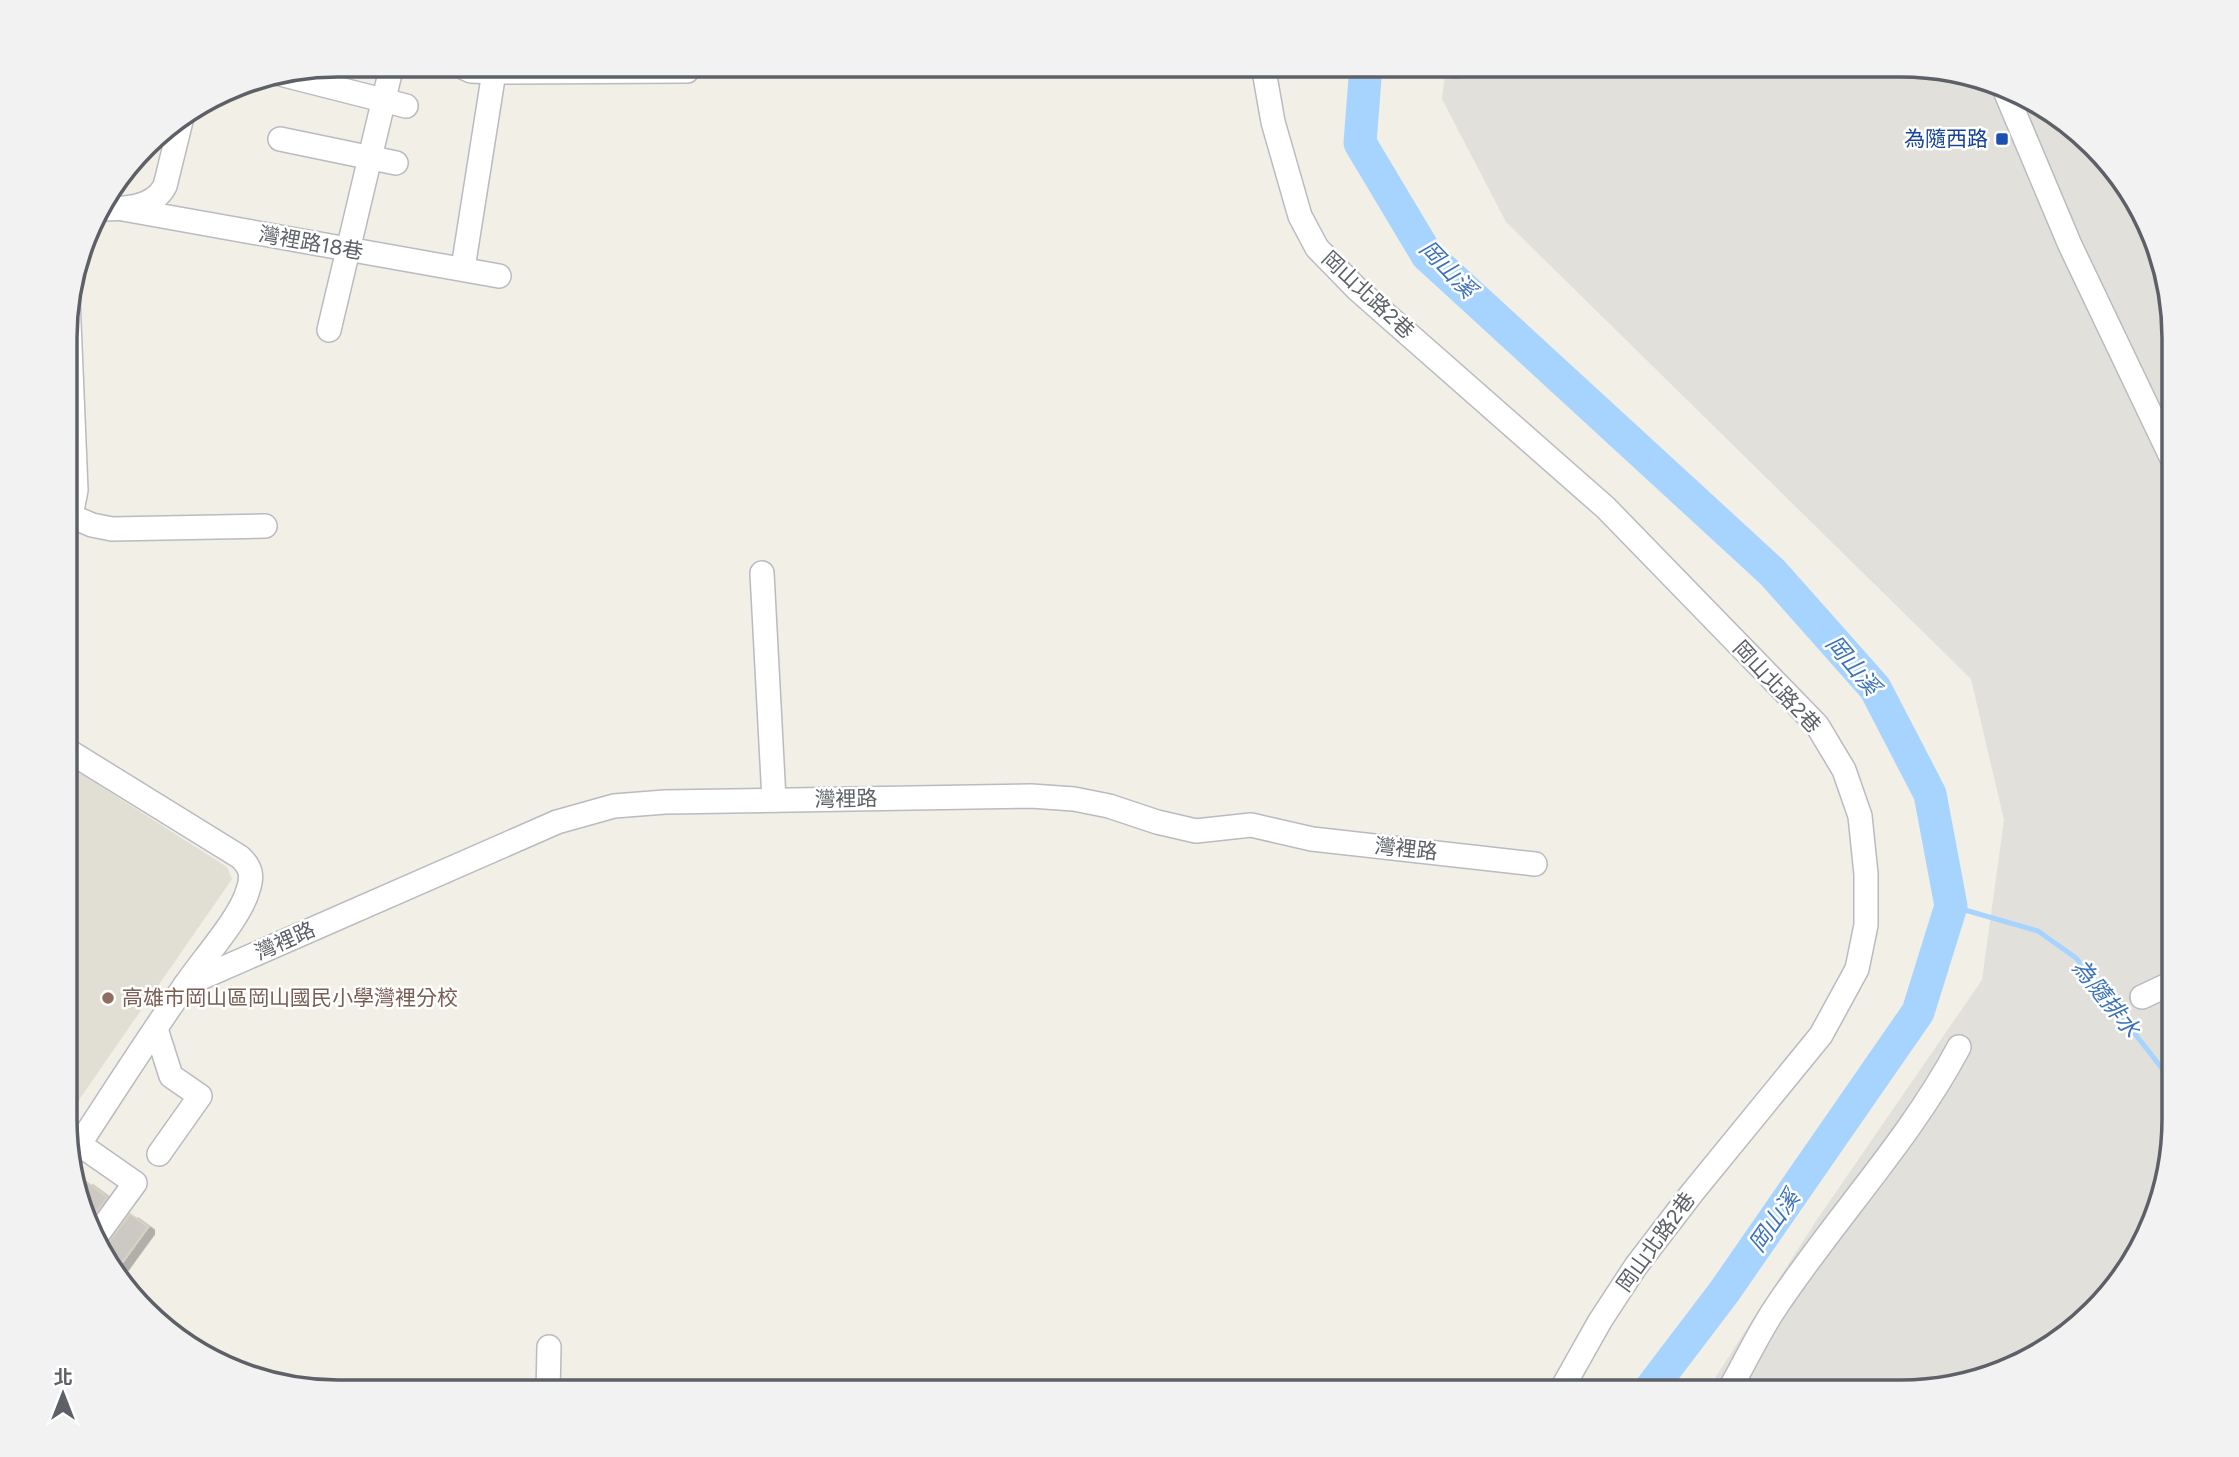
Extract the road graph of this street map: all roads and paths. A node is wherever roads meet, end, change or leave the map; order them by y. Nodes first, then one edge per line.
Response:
1 (389, 77) edge
2 (493, 77) edge
3 (1265, 77) edge
4 (302, 79) edge
5 (384, 99) junction
6 (2009, 101) edge
7 (406, 106) dead end
8 (178, 131) edge
9 (280, 139) dead end
10 (369, 158) junction
11 (396, 163) dead end
12 (111, 209) edge
13 (123, 209) junction
14 (349, 250) junction
15 (463, 268) junction
16 (499, 276) dead end
17 (329, 330) dead end
18 (2162, 438) edge
19 (77, 520) edge
20 (265, 526) dead end
21 (762, 573) dead end
22 (77, 756) edge
23 (774, 800) junction
24 (1535, 863) dead end
25 (185, 985) junction
26 (2162, 988) edge
27 (2142, 997) dead end
28 (156, 1029) junction
29 (1959, 1047) dead end
30 (79, 1145) edge
31 (159, 1154) dead end
32 (79, 1155) edge
33 (101, 1229) edge
34 (549, 1347) dead end
35 (548, 1380) edge
36 (1567, 1380) edge
37 (1735, 1380) edge

1 - 5 street
2 - 15 street
3 - 36 street, 岡山北路2巷
4 - 5 street
5 - 7 street
5 - 10 street
6 - 18 street
8 - 13 street
9 - 10 street
10 - 11 street
10 - 14 street
12 - 13 street
13 - 14 street, 灣裡路18巷
14 - 15 street, 灣裡路18巷
14 - 17 street
15 - 16 street, 灣裡路18巷
19 - 20 street
21 - 23 street
22 - 25 street, 灣裡路
23 - 24 street, 灣裡路
23 - 25 street, 灣裡路
25 - 28 street, 灣裡路
26 - 27 street
28 - 30 street, 灣裡路
28 - 31 street
29 - 37 street
32 - 33 street
34 - 35 street

